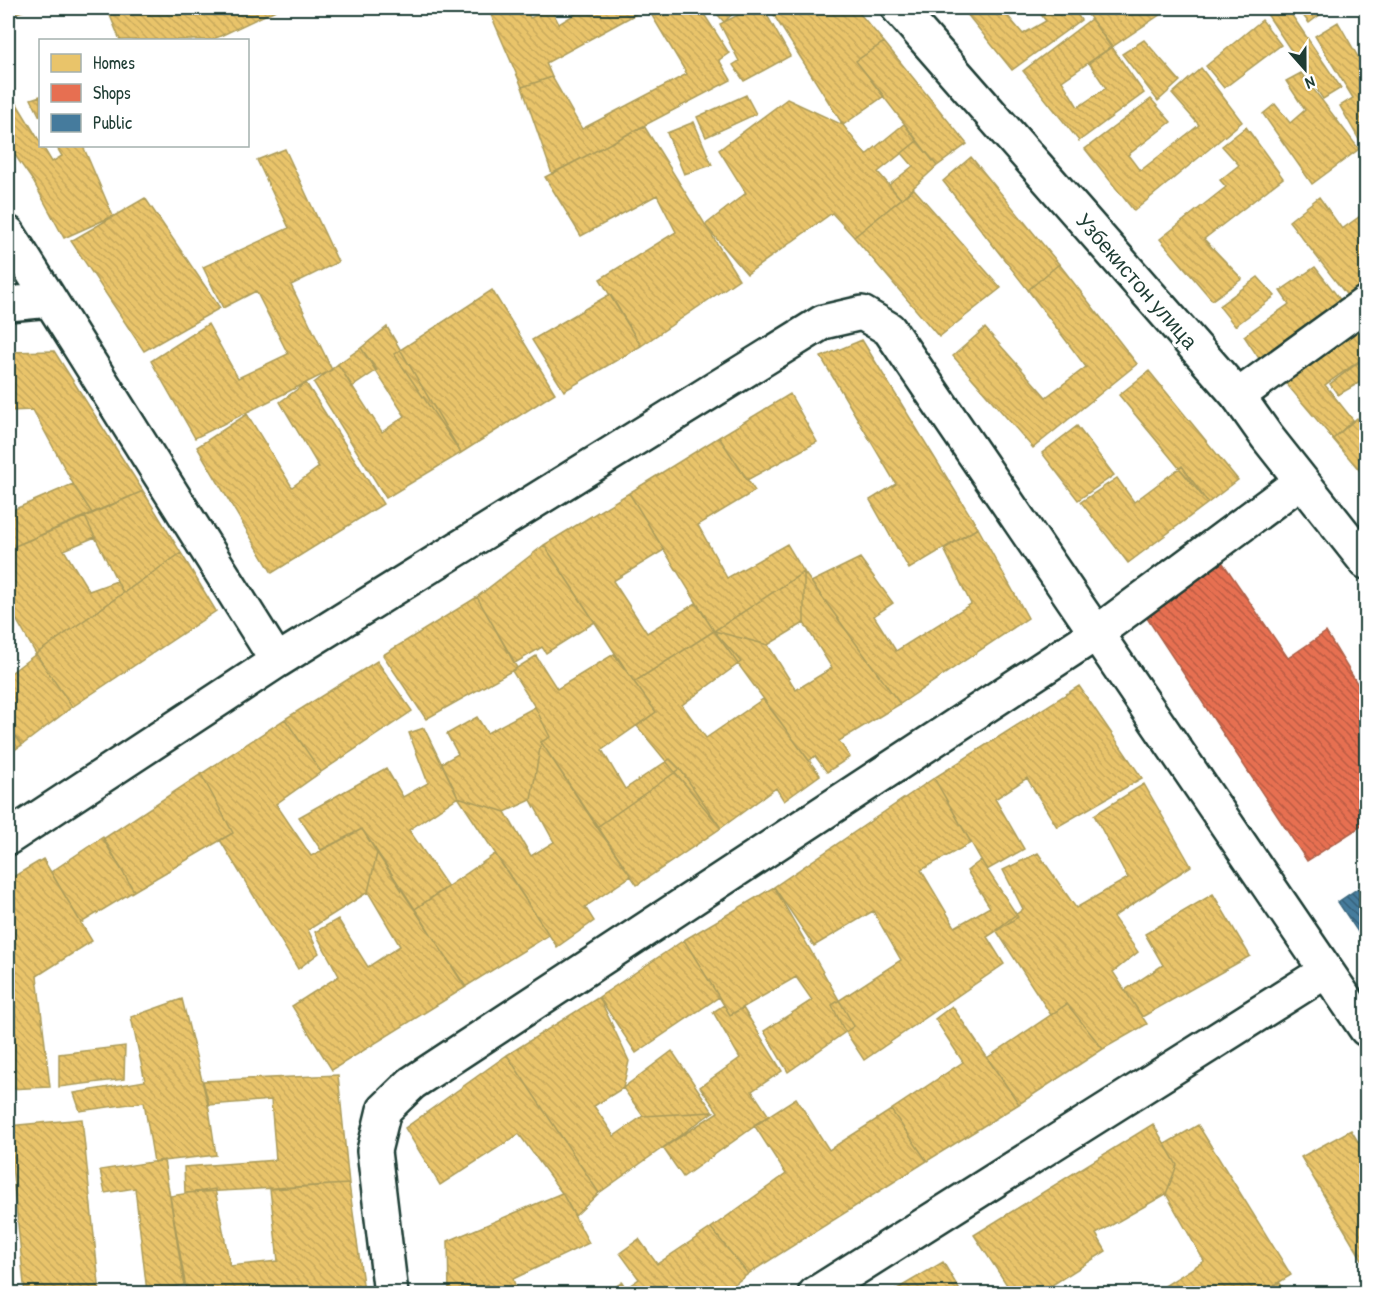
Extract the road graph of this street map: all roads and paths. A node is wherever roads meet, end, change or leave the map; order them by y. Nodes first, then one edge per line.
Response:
1 (897, 8) edge
2 (8, 233) edge
3 (50, 300) junction
4 (1366, 303) edge
5 (8, 304) edge
6 (1238, 396) junction
7 (1301, 481) junction
8 (1366, 562) edge
9 (1095, 634) junction
10 (277, 661) junction
11 (8, 838) edge
12 (1326, 971) junction
13 (1366, 1029) edge
14 (391, 1293) edge
15 (815, 1293) edge

1 - 6 street, Узбекистон улица
2 - 3 street
3 - 5 street
3 - 10 street
4 - 6 street
6 - 7 street, Узбекистон улица
7 - 8 street, Узбекистон улица
7 - 9 street
9 - 10 street
9 - 12 street
9 - 14 street
10 - 11 street
12 - 13 street
12 - 15 street

